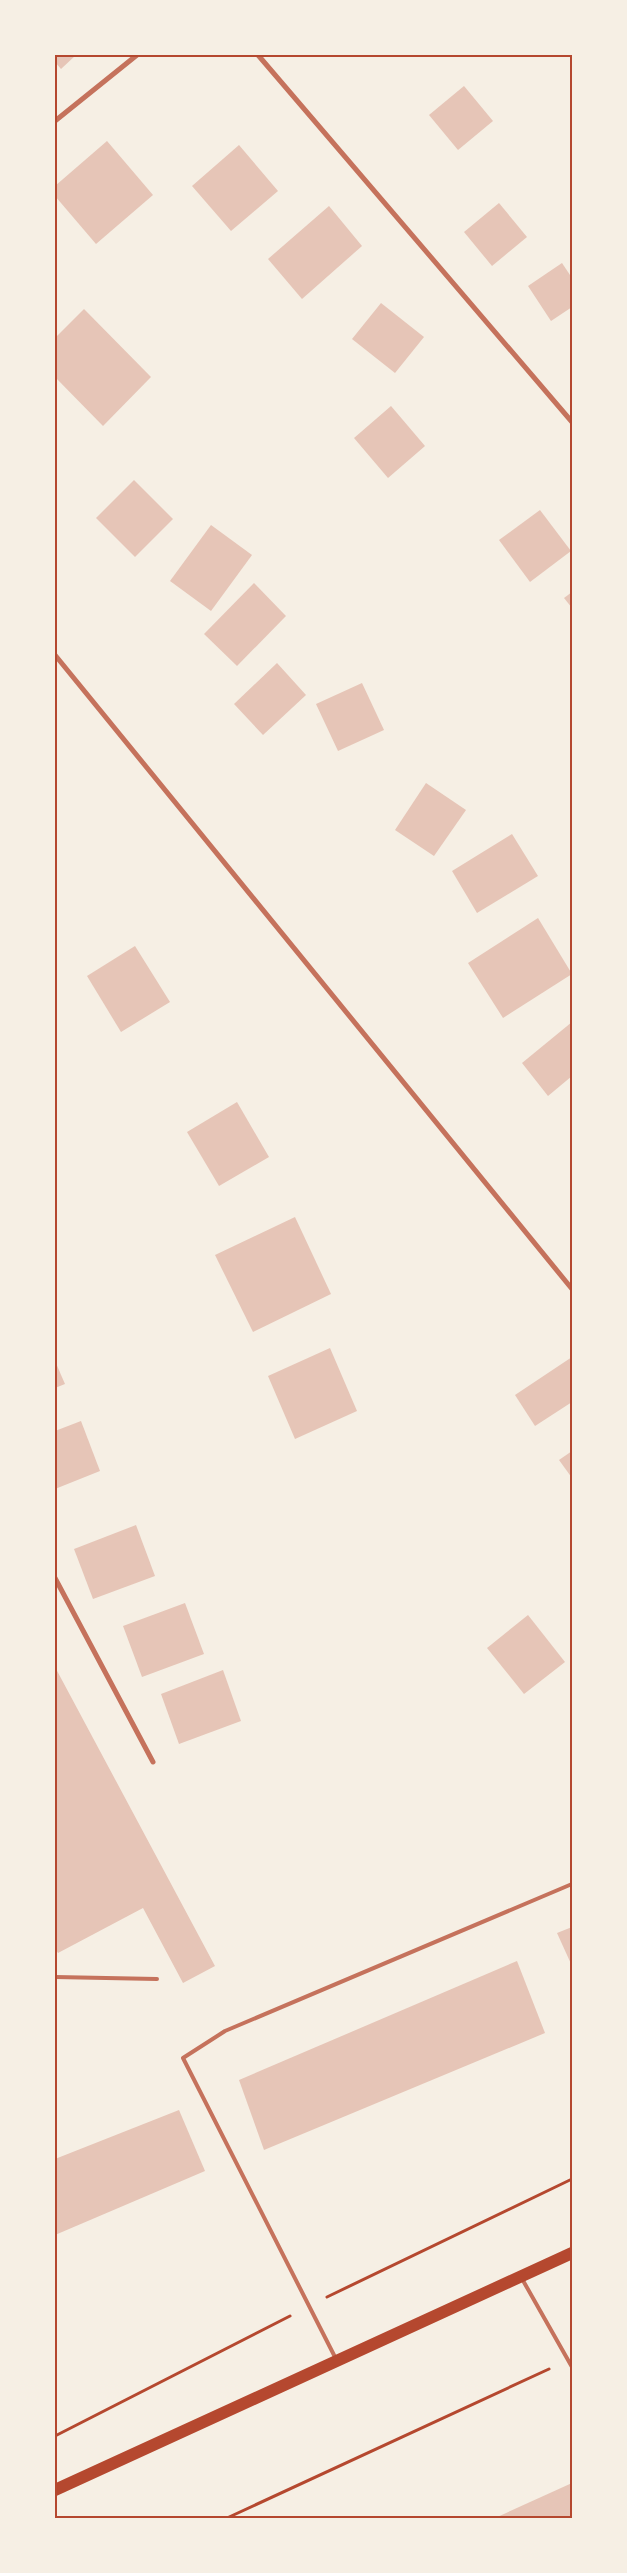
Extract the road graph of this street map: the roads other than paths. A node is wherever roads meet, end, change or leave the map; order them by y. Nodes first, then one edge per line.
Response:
1 (138, 55) edge
2 (258, 55) edge
3 (55, 121) edge
4 (572, 422) edge
5 (55, 655) edge
6 (572, 1289) edge
7 (55, 1578) edge
8 (153, 1762) dead end
9 (572, 1884) edge
10 (55, 1977) edge
11 (157, 1979) dead end
12 (572, 2253) edge
13 (521, 2276) junction
14 (337, 2360) junction
15 (572, 2367) edge
16 (55, 2490) edge

1 - 3 street
2 - 4 street
5 - 6 street
7 - 8 street
9 - 14 lane
10 - 11 lane
12 - 13 main road
13 - 14 main road
13 - 15 lane
14 - 16 main road

